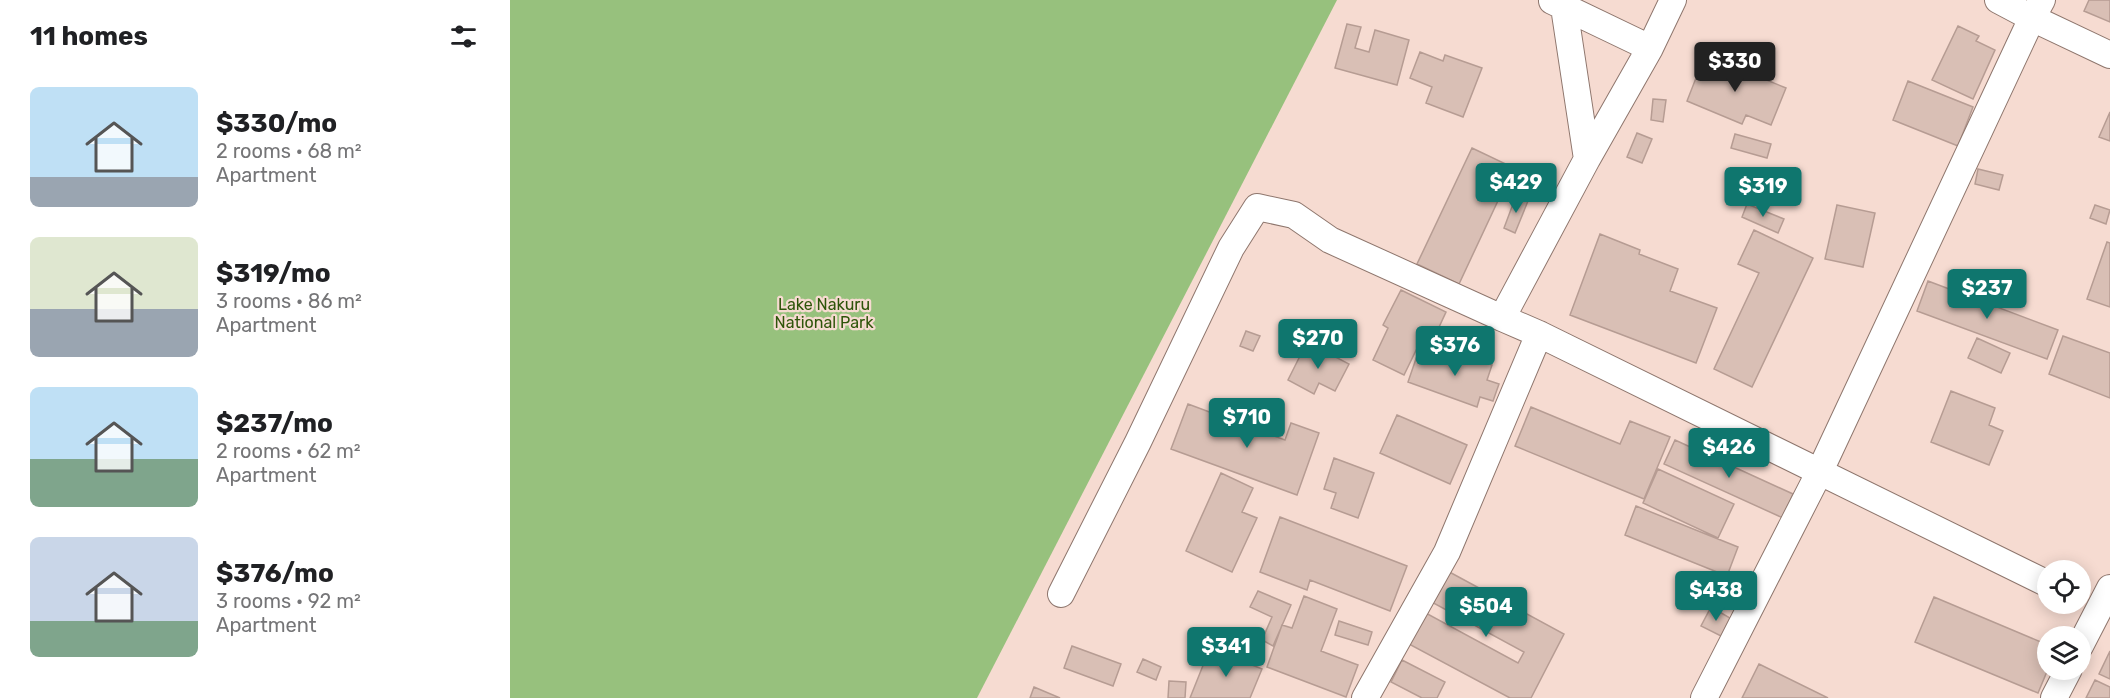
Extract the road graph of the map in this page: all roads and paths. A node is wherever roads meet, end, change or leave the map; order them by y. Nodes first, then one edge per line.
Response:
1 (1673, 0) edge
2 (1998, 0) edge
3 (1557, 4) edge
4 (2037, 9) edge
5 (1650, 48) junction
6 (2110, 55) edge
7 (1587, 159) junction
8 (1503, 318) junction
9 (1539, 333) junction
10 (1820, 471) junction
11 (2037, 579) edge
12 (1061, 594) dead end
13 (2100, 603) edge
14 (2089, 626) edge
15 (2063, 680) edge
16 (1365, 698) edge
17 (1704, 698) edge
18 (2054, 698) edge

1 - 5 street
2 - 4 street
3 - 5 street
3 - 7 street
4 - 6 street
4 - 10 street
5 - 7 street
7 - 8 street
8 - 9 street
8 - 12 street
9 - 10 street
9 - 16 street
10 - 11 street
10 - 17 street
13 - 14 street
15 - 18 street

